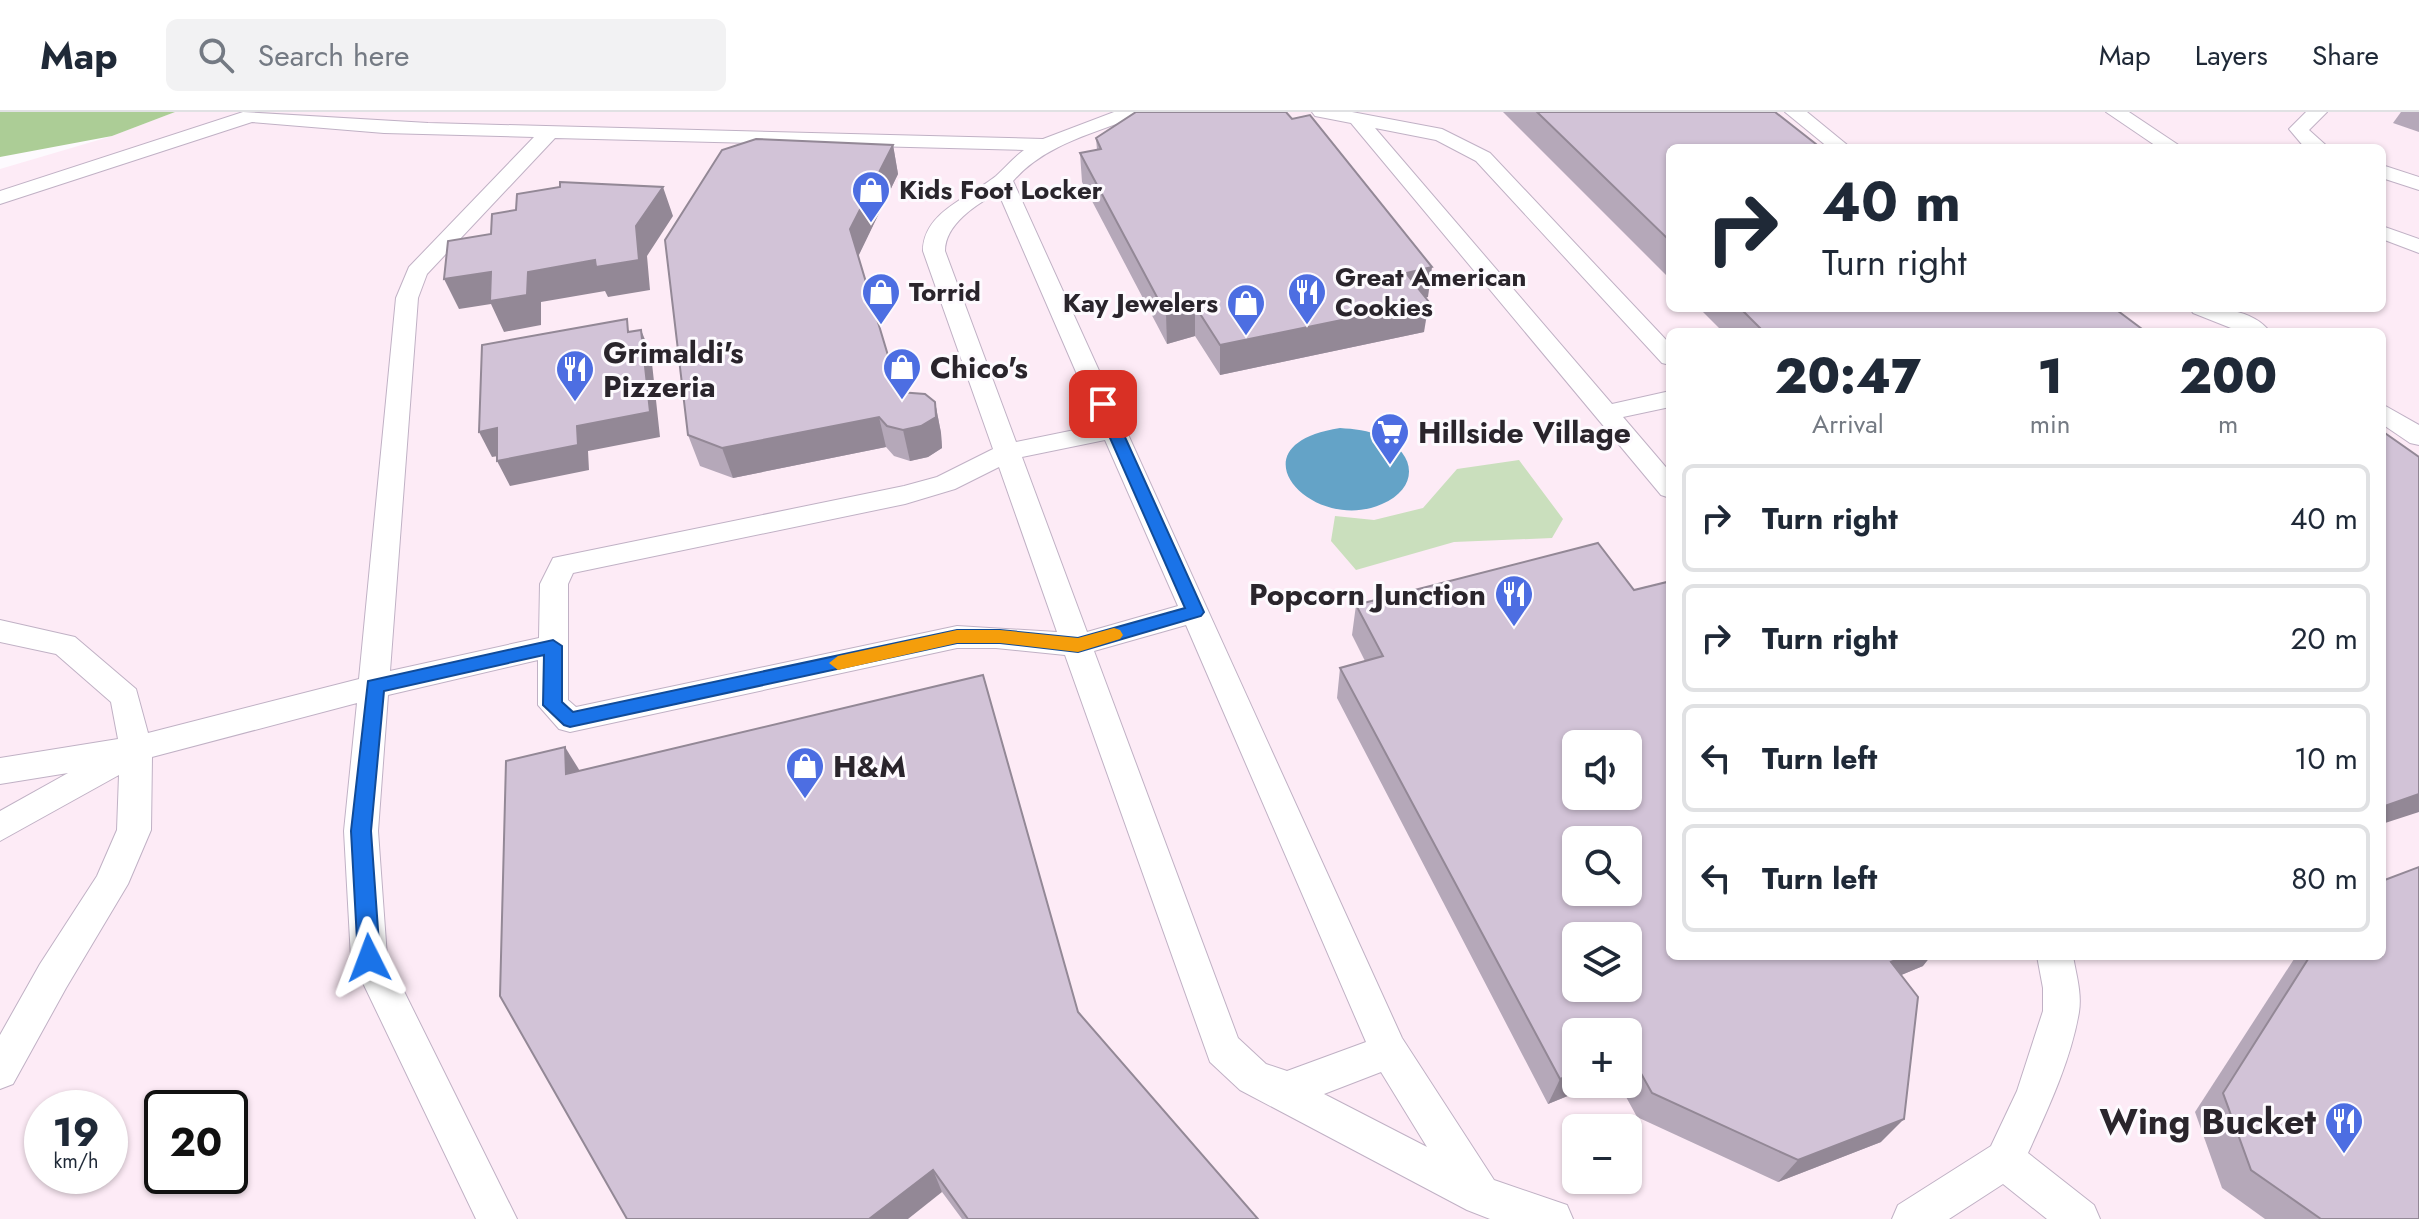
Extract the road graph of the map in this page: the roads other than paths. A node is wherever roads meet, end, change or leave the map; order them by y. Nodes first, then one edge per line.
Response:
1 (730, 112) edge
2 (1131, 112) edge
3 (1322, 112) edge
4 (1795, 112) edge
5 (2116, 112) edge
6 (2317, 112) edge
7 (258, 114) edge
8 (1359, 121) junction
9 (550, 132) junction
10 (715, 135) junction
11 (1836, 144) edge
12 (2167, 144) edge
13 (2312, 144) edge
14 (1045, 145) junction
15 (2386, 172) edge
16 (1003, 180) junction
17 (2419, 184) edge
18 (0, 198) edge
19 (2386, 234) edge
20 (2419, 246) edge
21 (2213, 312) edge
22 (2251, 328) edge
23 (1666, 354) edge
24 (1666, 400) edge
25 (1605, 413) junction
26 (2386, 415) edge
27 (1114, 430) junction
28 (2419, 437) edge
29 (1007, 452) junction
30 (1666, 484) edge
31 (1195, 612) junction
32 (0, 631) edge
33 (1078, 645) junction
34 (553, 646) junction
35 (375, 686) junction
36 (136, 749) junction
37 (0, 771) edge
38 (0, 827) edge
39 (2056, 960) edge
40 (1389, 1051) junction
41 (0, 1071) edge
42 (1253, 1077) junction
43 (2005, 1160) junction
44 (1481, 1196) junction
45 (497, 1219) edge
46 (1553, 1219) edge
47 (1912, 1219) edge
48 (2080, 1219) edge

1 - 10 lane
2 - 14 lane
3 - 8 lane
4 - 11 lane
5 - 12 lane
6 - 13 lane
7 - 9 lane
7 - 18 lane
8 - 23 lane
8 - 25 lane
9 - 10 lane
9 - 35 lane
10 - 14 lane
14 - 16 lane
15 - 17 lane
16 - 27 lane
16 - 29 lane
19 - 20 lane
21 - 22 lane
24 - 25 lane
25 - 30 lane
26 - 28 lane
27 - 29 lane
27 - 31 lane
29 - 33 lane
29 - 34 lane
31 - 33 lane
31 - 40 lane
32 - 36 lane
33 - 34 lane
33 - 42 lane
34 - 35 lane
35 - 36 lane
35 - 45 lane
36 - 37 lane
36 - 38 lane
36 - 41 lane
39 - 43 lane
40 - 42 lane
40 - 44 lane
42 - 44 lane
43 - 47 lane
43 - 48 lane
44 - 46 lane

